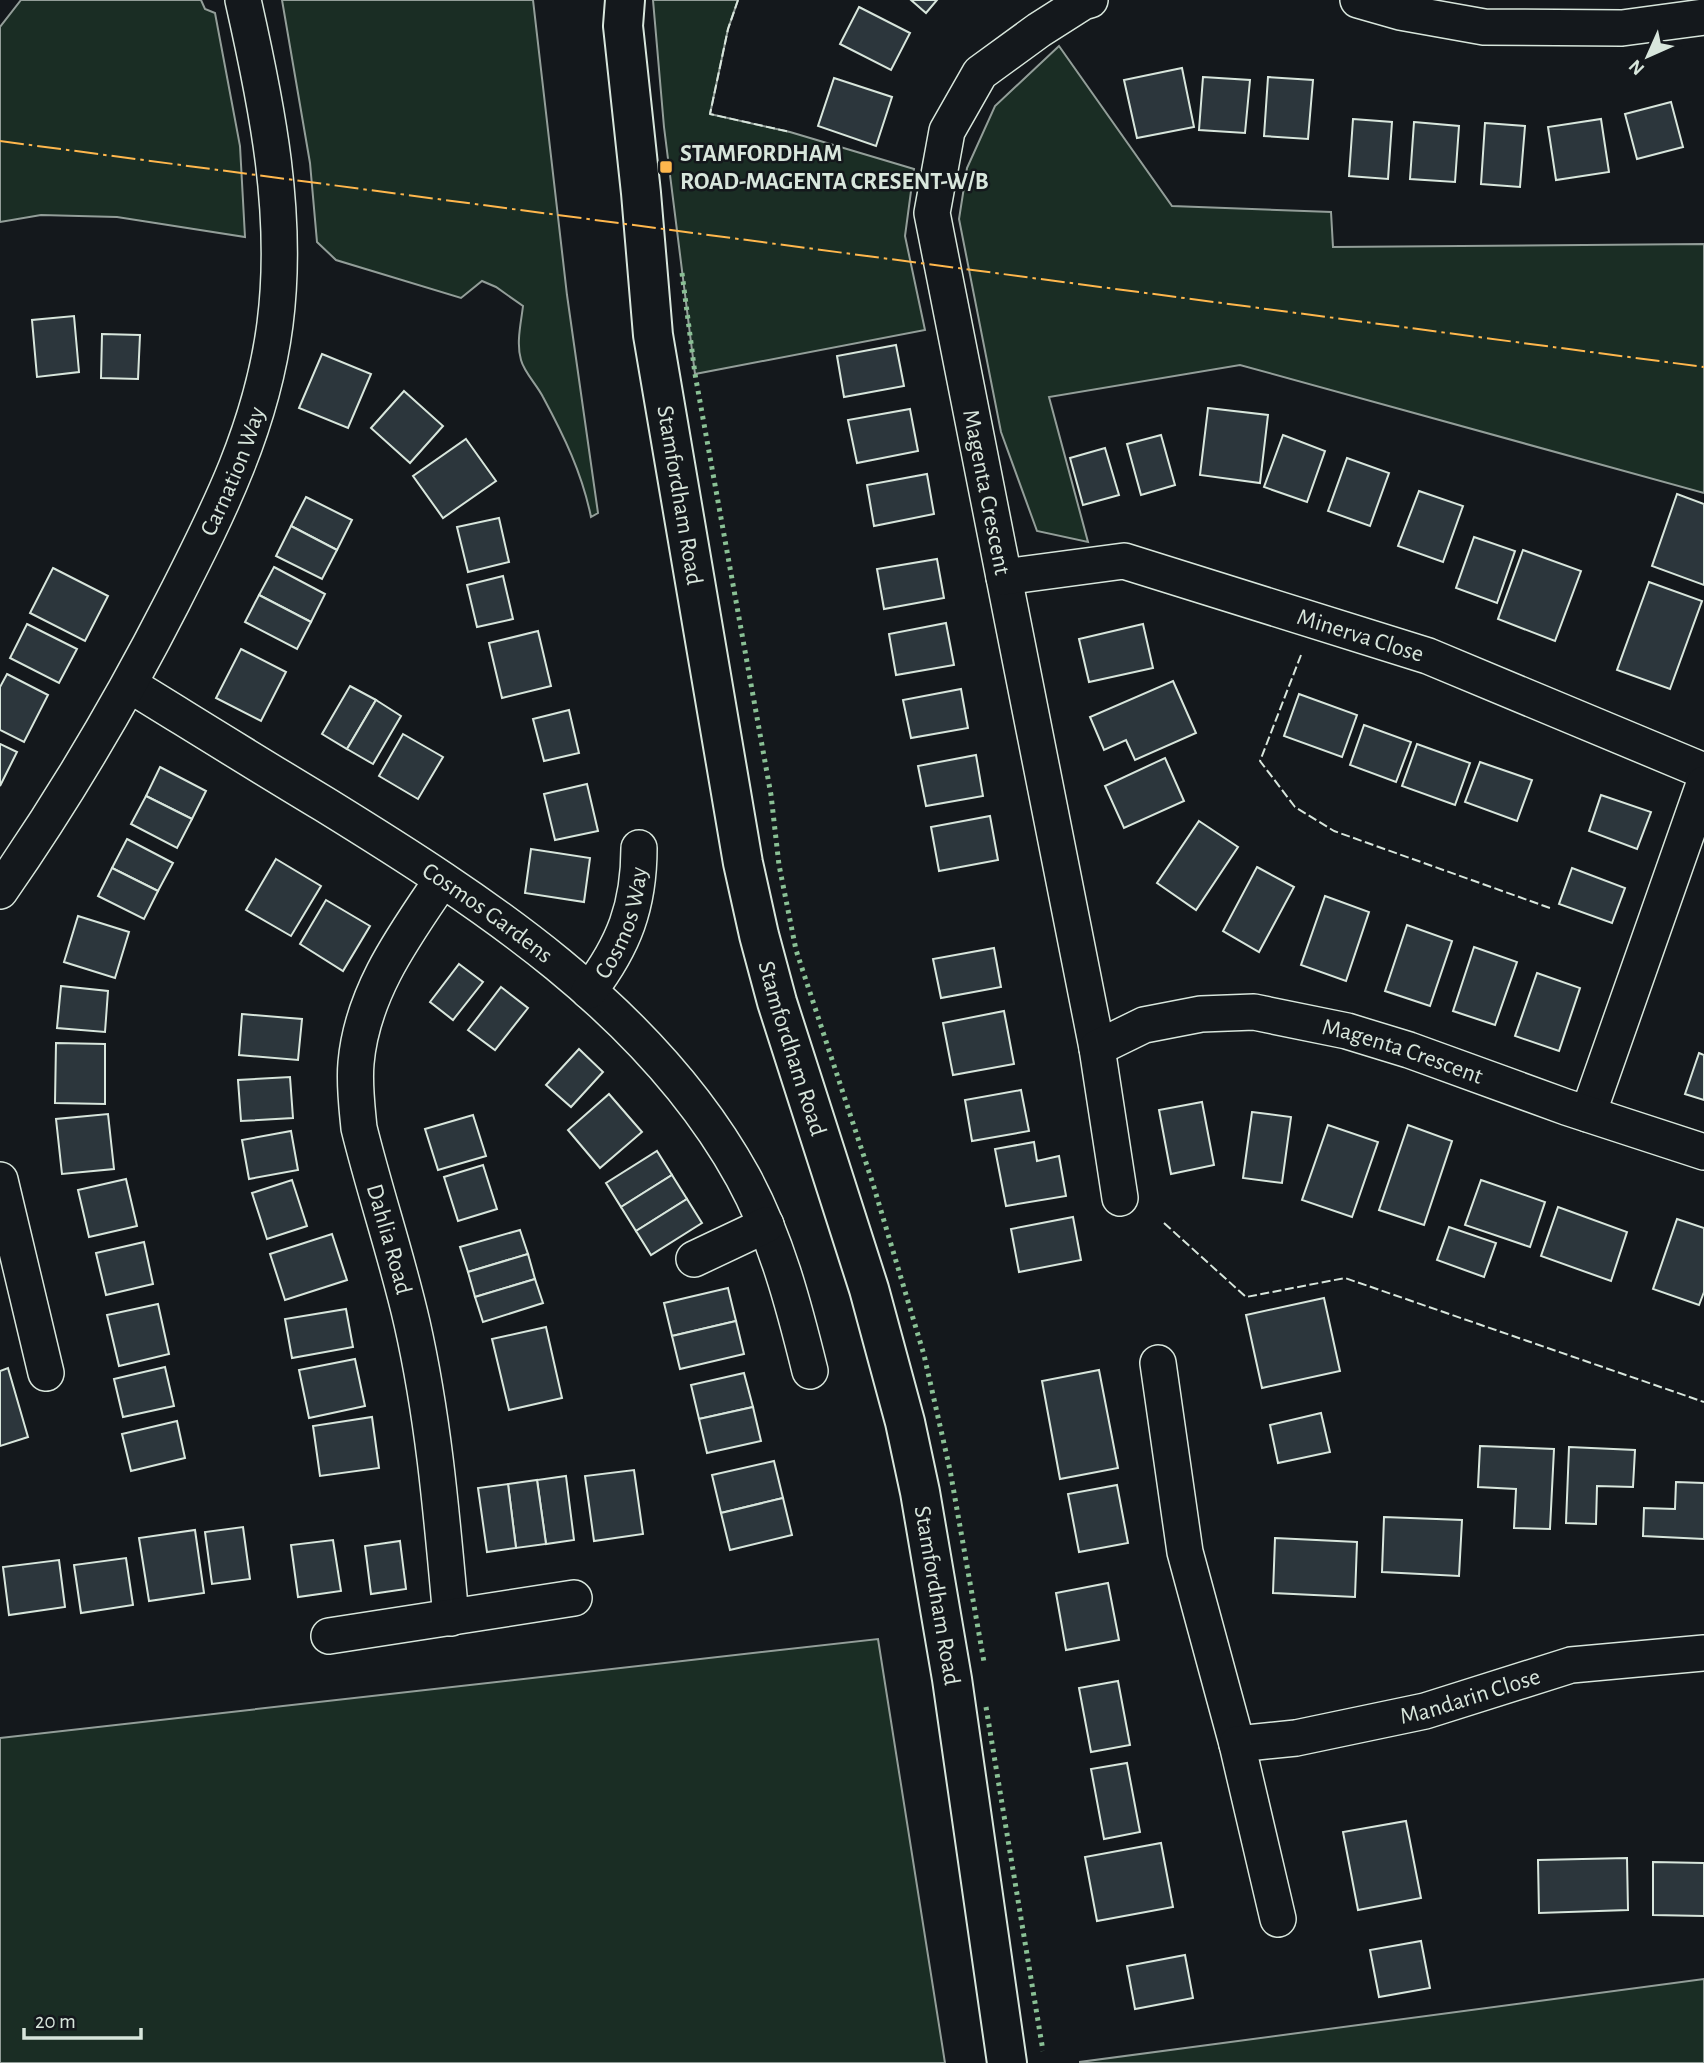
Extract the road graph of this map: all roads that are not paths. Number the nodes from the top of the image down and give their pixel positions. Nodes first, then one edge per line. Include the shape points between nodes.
1 (243, 0) edge
2 (1090, 0) edge
3 (1359, 0) edge
4 (620, 9) edge
5 (1704, 17) edge
6 (1004, 577) junction
7 (130, 685) junction
8 (1704, 771) edge
9 (1704, 784) edge
10 (639, 848) dead end
11 (4, 875) edge
12 (442, 880) junction
13 (589, 991) junction
14 (1097, 1048) junction
15 (1588, 1114) junction
16 (1704, 1152) edge
17 (0, 1180) edge
18 (1120, 1198) dead end
19 (766, 1225) junction
20 (694, 1259) dead end
21 (13, 1292) edge
22 (1158, 1363) dead end
23 (810, 1371) dead end
24 (46, 1373) dead end
25 (575, 1598) dead end
26 (451, 1618) junction
27 (329, 1636) dead end
28 (1704, 1653) edge
29 (1237, 1744) junction
30 (1278, 1919) dead end
31 (1007, 2063) edge

1 - 7 street, Carnation Way via 272,148 279,272 273,335 256,413 229,491
2 - 6 street, Magenta Crescent via 980,73 947,131 932,213
3 - 5 street via 1484,26 1622,28
4 - 31 main road, Stamfordham Road via 653,335 743,863 776,1002 869,1289 905,1422 951,1679
6 - 8 street, Minerva Close via 1124,561 1428,656
6 - 14 street, Magenta Crescent
7 - 11 street, Carnation Way
7 - 12 street, Cosmos Gardens
9 - 15 street
10 - 13 street, Cosmos Way via 630,920 621,944
12 - 13 street, Cosmos Gardens
12 - 26 street, Dahlia Road via 379,979 355,1064 359,1128 406,1298 426,1395
13 - 19 street, Cosmos Gardens via 678,1082 743,1177
14 - 15 street, Magenta Crescent via 1144,1025 1201,1014 1254,1012 1397,1046
14 - 18 street, Magenta Crescent
15 - 16 street, Magenta Crescent
17 - 21 street
19 - 20 street
19 - 23 street, Cosmos Gardens
21 - 24 street
22 - 29 street via 1185,1552
25 - 26 street
26 - 27 street
28 - 29 street, Mandarin Close via 1571,1665 1426,1711 1296,1738
29 - 30 street

